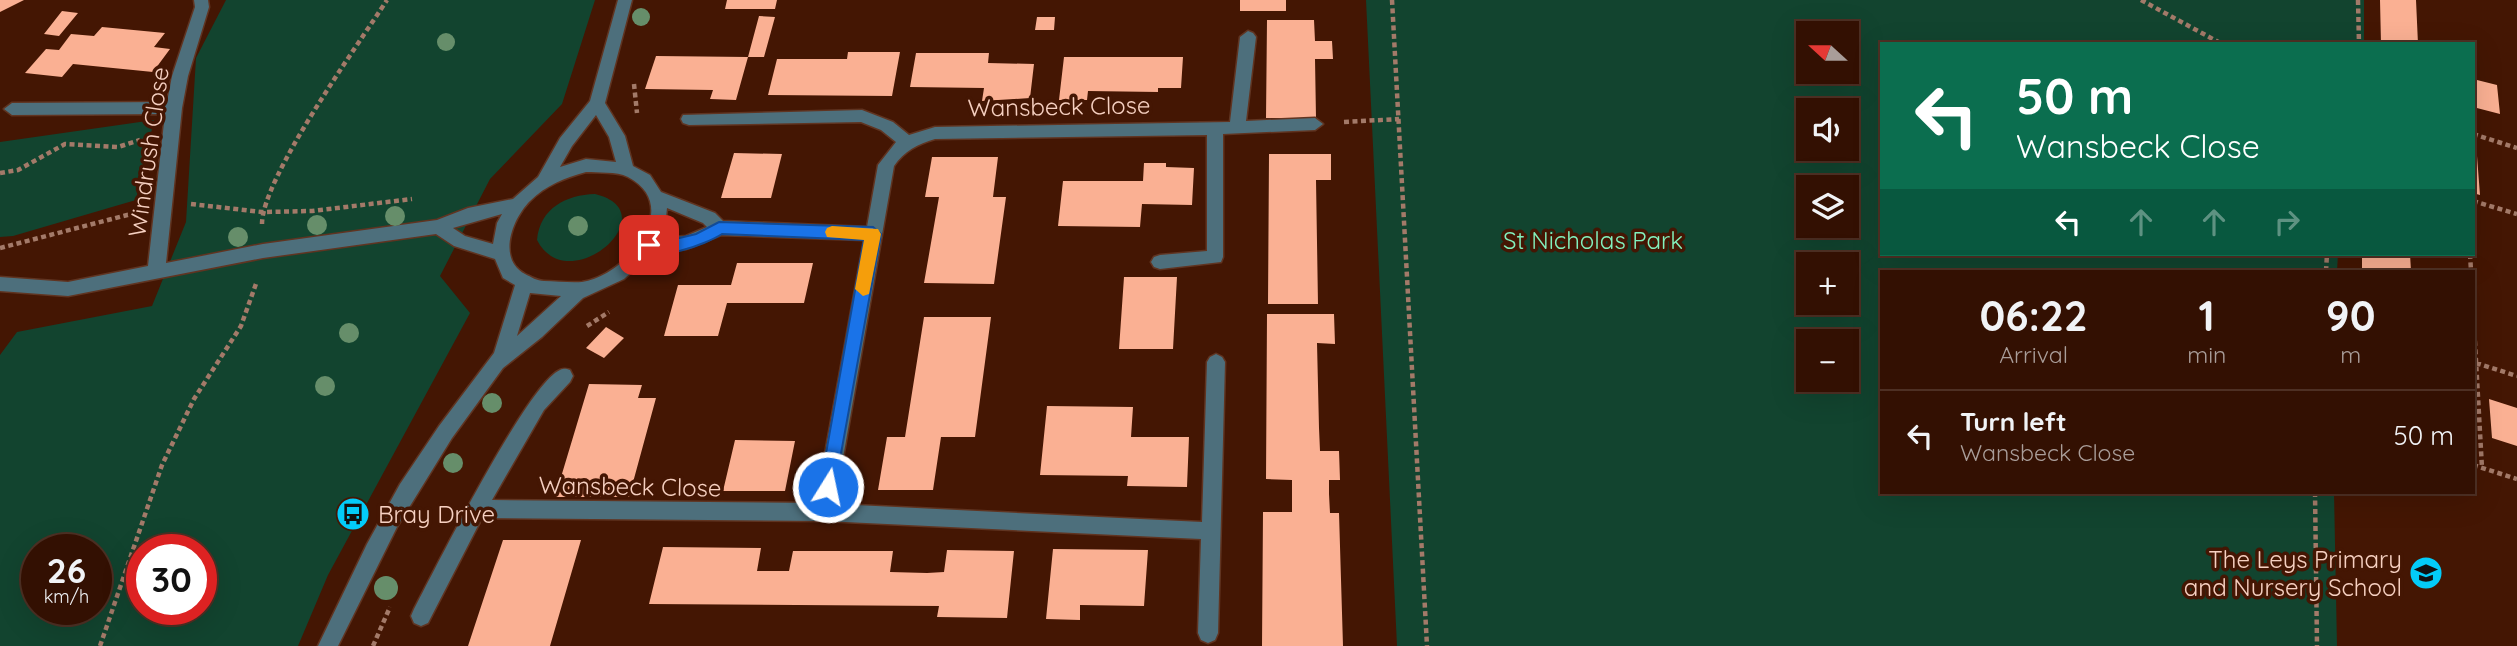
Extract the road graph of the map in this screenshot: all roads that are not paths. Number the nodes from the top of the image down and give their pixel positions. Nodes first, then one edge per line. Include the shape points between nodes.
1 (201, 0) edge
2 (625, 0) edge
3 (1248, 37) dead end
4 (597, 103) junction
5 (174, 108) junction
6 (12, 109) dead end
7 (689, 119) dead end
8 (1315, 124) road end
9 (1215, 127) junction
10 (1237, 128) junction
11 (907, 142) junction
12 (626, 169) junction
13 (544, 181) junction
14 (656, 197) junction
15 (515, 205) junction
16 (438, 227) junction
17 (719, 228) junction
18 (873, 234) junction
19 (649, 245) junction
20 (499, 253) junction
21 (1160, 262) dead end
22 (156, 272) junction
23 (524, 284) junction
24 (0, 285) edge
25 (583, 289) junction
26 (501, 359) junction
27 (1216, 362) dead end
28 (564, 376) dead end
29 (477, 509) junction
30 (824, 512) junction
31 (1211, 531) junction
32 (421, 616) dead end
33 (1209, 633) dead end
34 (328, 646) edge

1 - 5 street, Windrush Close
2 - 4 street
3 - 10 street
4 - 12 street via 618,136
4 - 13 street via 566,142
5 - 6 street
5 - 22 street, Windrush Close
7 - 11 street via 862,116 887,126
8 - 10 street, Wansbeck Close
9 - 10 street, Wansbeck Close
9 - 11 street, Wansbeck Close via 935,133
9 - 21 street via 1215,257
11 - 18 street via 886,165
12 - 13 street via 586,166
12 - 14 street via 650,185
13 - 15 street
14 - 17 street via 709,218
14 - 19 street via 659,220
15 - 16 street
15 - 20 street via 502,229
16 - 20 street via 460,241
16 - 22 street via 263,251
17 - 18 street
17 - 19 street via 700,240 671,247
18 - 30 street
19 - 25 street via 621,272
20 - 23 street via 512,276
22 - 24 street via 68,289
23 - 25 street via 541,290
23 - 26 street
25 - 26 street
26 - 34 street via 434,446 367,559
27 - 31 street
28 - 29 street via 538,404
29 - 30 street, Wansbeck Close
29 - 32 street
30 - 31 street, Wansbeck Close
31 - 33 street

